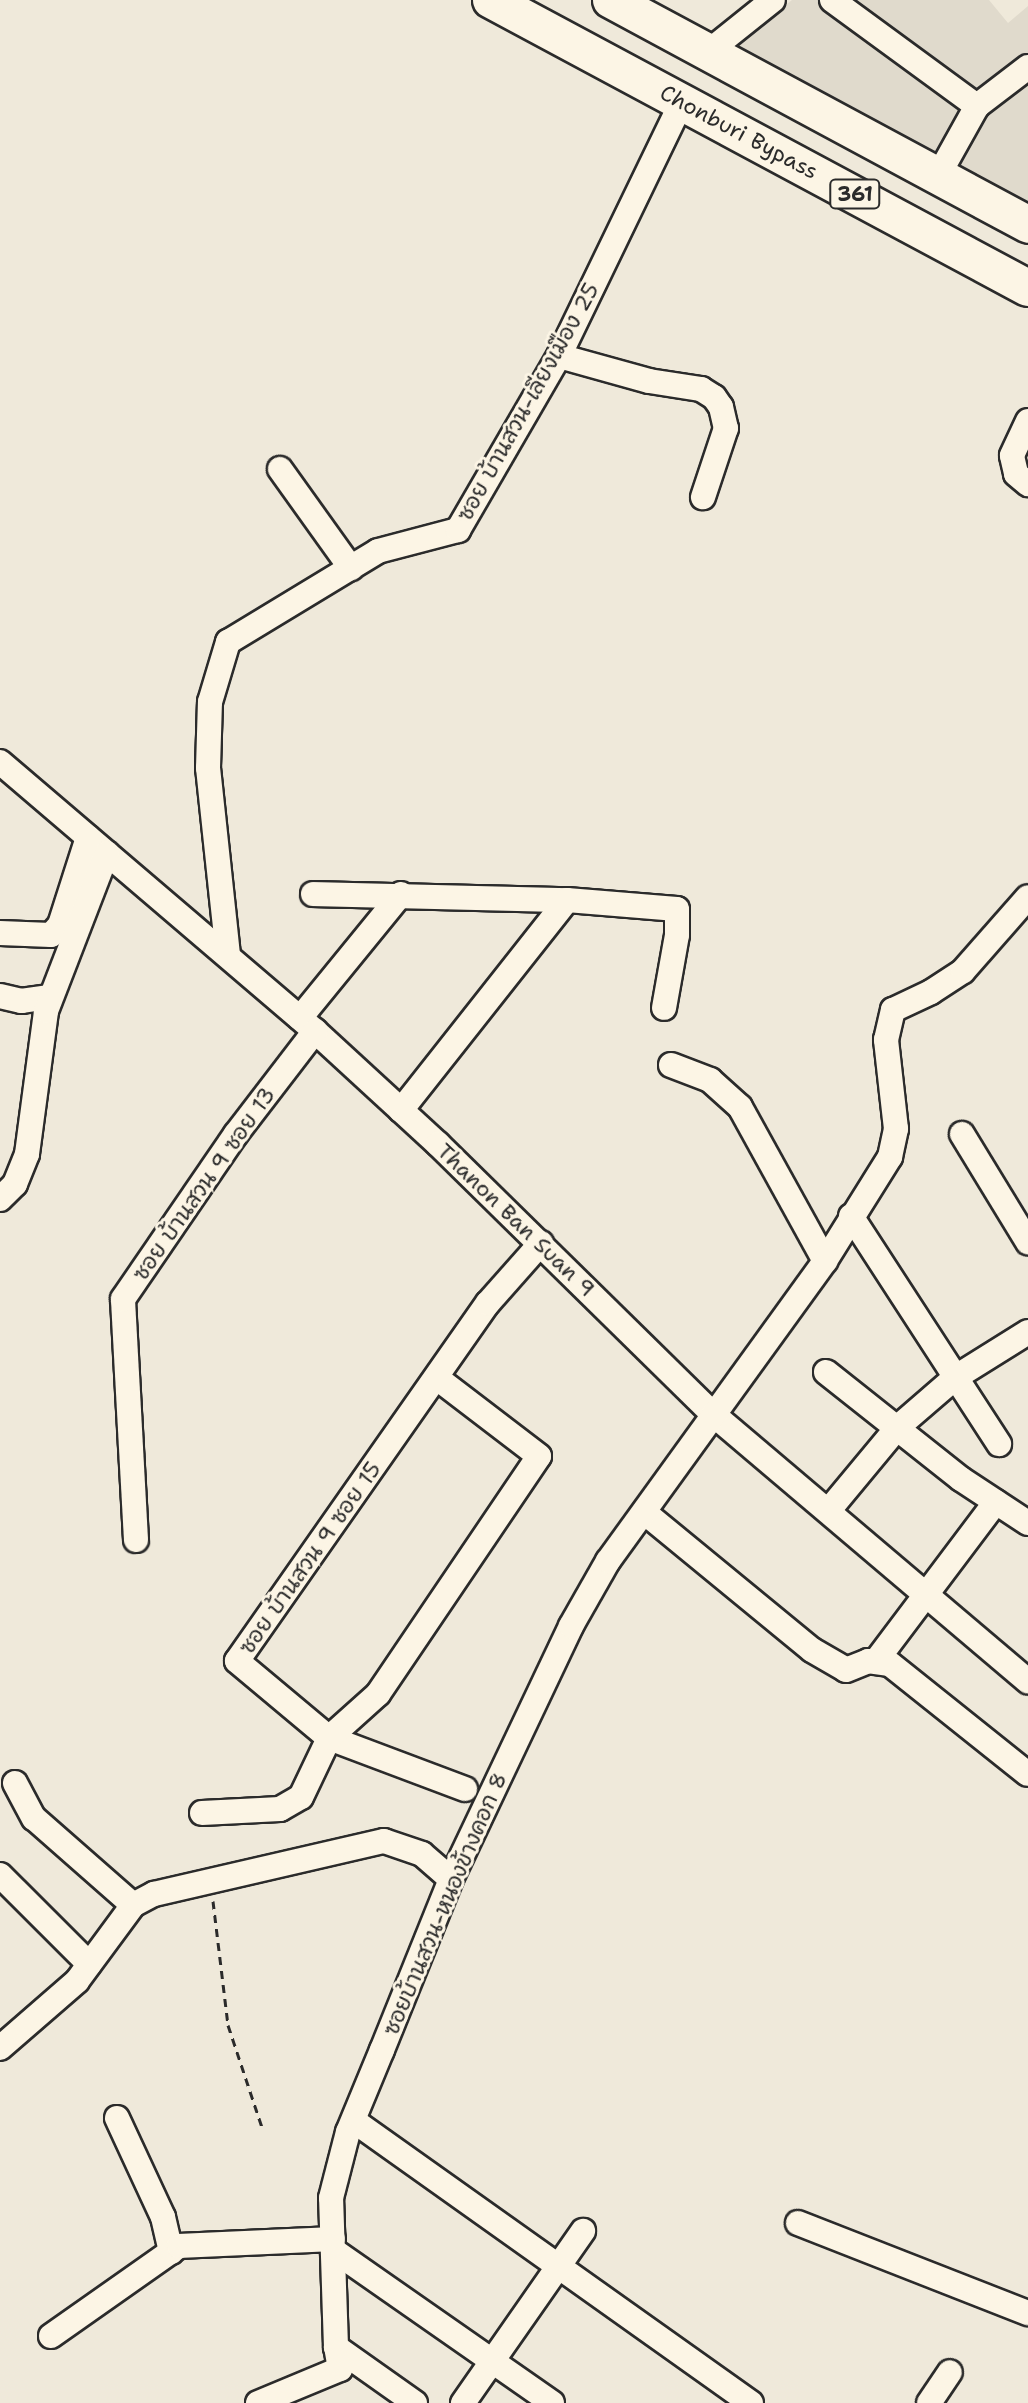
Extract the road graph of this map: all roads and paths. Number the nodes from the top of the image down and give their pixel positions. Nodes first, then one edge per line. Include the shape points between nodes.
1 (491, 0) edge
2 (611, 0) edge
3 (773, 0) edge
4 (832, 0) edge
5 (708, 52) junction
6 (1028, 67) edge
7 (682, 102) junction
8 (977, 106) junction
9 (938, 176) junction
10 (1024, 217) edge
11 (1028, 288) edge
12 (559, 356) junction
13 (1028, 421) edge
14 (280, 469) dead end
15 (1028, 484) edge
16 (703, 497) dead end
17 (351, 568) junction
18 (0, 762) edge
19 (88, 837) junction
20 (107, 853) junction
21 (313, 894) dead end
22 (401, 894) junction
23 (1028, 897) edge
24 (567, 900) junction
25 (0, 933) edge
26 (228, 955) junction
27 (0, 996) edge
28 (50, 997) junction
29 (664, 1008) dead end
30 (308, 1024) junction
31 (671, 1065) dead end
32 (401, 1110) junction
33 (962, 1134) dead end
34 (0, 1199) edge
35 (851, 1216) junction
36 (1028, 1242) edge
37 (541, 1243) junction
38 (825, 1261) junction
39 (1028, 1332) edge
40 (826, 1372) dead end
41 (956, 1377) junction
42 (437, 1378) junction
43 (714, 1415) junction
44 (898, 1427) junction
45 (999, 1444) dead end
46 (996, 1502) junction
47 (829, 1510) junction
48 (644, 1512) junction
49 (1028, 1523) edge
50 (136, 1540) dead end
51 (929, 1595) junction
52 (876, 1661) junction
53 (1028, 1681) edge
54 (329, 1738) junction
55 (1028, 1774) edge
56 (15, 1783) dead end
57 (465, 1789) dead end
58 (202, 1813) dead end
59 (0, 1875) edge
60 (451, 1879) junction
61 (210, 1881) junction
62 (133, 1905) junction
63 (89, 1964) junction
64 (0, 2048) edge
65 (117, 2118) dead end
66 (354, 2121) junction
67 (263, 2130) dead end
68 (798, 2223) dead end
69 (583, 2231) dead end
70 (333, 2244) junction
71 (171, 2252) junction
72 (559, 2265) junction
73 (1028, 2313) edge
74 (51, 2336) dead end
75 (336, 2347) junction
76 (493, 2360) junction
77 (950, 2372) dead end
78 (258, 2403) edge
79 (415, 2403) edge
80 (463, 2403) edge
81 (552, 2403) edge
82 (751, 2403) edge
83 (929, 2403) edge

1 - 7 highway, Chonburi Bypass / 361
2 - 5 highway, 361
3 - 5 street
4 - 8 street
5 - 9 highway, 361
6 - 8 street
7 - 11 highway, Chonburi Bypass / 361
7 - 12 street, ซอย บ้านสวน-เลียงเมือง 25
8 - 9 street
9 - 10 highway, 361
12 - 16 street via 701,389 714,397 726,428
12 - 17 street, ซอย บ้านสวน-เลียงเมือง 25 via 458,530 378,551
13 - 15 street via 1012,456 1016,474
14 - 17 street
17 - 26 street, ซอย บ้านสวน-เลียงเมือง 25 via 228,642 210,702 208,768
18 - 19 street, Thanon Ban Suan 9
19 - 20 street, Thanon Ban Suan 9
19 - 25 street via 60,925 51,935
20 - 26 street, Thanon Ban Suan 9
20 - 28 street
21 - 22 street
22 - 24 street
22 - 30 street, ซอย บ้านสวน 9 ซอย 13
23 - 35 street, ซอยบ้านสวน-หนองข้างคอก 8 via 963,971 893,1010 886,1040 896,1129 890,1157
24 - 29 street via 677,909
24 - 32 street
26 - 30 street, Thanon Ban Suan 9
27 - 28 street via 21,1001
28 - 34 street via 27,1154 15,1184
30 - 32 street, Thanon Ban Suan 9
30 - 50 street, ซอย บ้านสวน 9 ซอย 13 via 123,1299
31 - 38 street via 710,1080 740,1107
32 - 37 street, Thanon Ban Suan 9
33 - 36 street
35 - 38 street, ซอยบ้านสวน-หนองข้างคอก 8
35 - 41 street
37 - 42 street, ซอย บ้านสวน 9 ซอย 15 via 488,1303
37 - 43 street, Thanon Ban Suan 9
38 - 43 street, ซอยบ้านสวน-หนองข้างคอก 8
39 - 41 street
40 - 44 street
41 - 44 street
41 - 45 street
42 - 54 street, ซอย บ้านสวน 9 ซอย 15 via 237,1661
42 - 54 street via 539,1456 378,1694
43 - 47 street, Thanon Ban Suan 9
43 - 48 street, ซอยบ้านสวน-หนองข้างคอก 8
44 - 46 street
44 - 47 street
46 - 49 street
46 - 51 street
47 - 51 street, Thanon Ban Suan 9
48 - 52 street via 827,1660 846,1670
48 - 60 street, ซอยบ้านสวน-หนองข้างคอก 8 via 571,1626
51 - 52 street
51 - 53 street, Thanon Ban Suan 9
52 - 55 street via 890,1664
54 - 57 street, ซอย บ้านสวน 9 ซอย 15
54 - 58 street via 301,1797 280,1809
56 - 62 street via 34,1818
59 - 63 street
60 - 61 street via 422,1854 384,1841
60 - 66 street, ซอยบ้านสวน-หนองข้างคอก 8
61 - 62 street via 154,1894
61 - 67 path via 228,2025
62 - 63 street
63 - 64 street via 77,1981
65 - 71 street via 163,2217
66 - 70 street, ซอยบ้านสวน-หนองข้างคอก 8 via 331,2198
66 - 72 street
68 - 73 street
69 - 72 street
70 - 71 street via 179,2246
70 - 75 street, ซอยบ้านสวน-หนองข้างคอก 8
70 - 76 street via 424,2317
71 - 74 street
72 - 76 street
72 - 82 street
75 - 78 street via 340,2369
75 - 79 street
76 - 80 street
76 - 81 street
77 - 83 street

